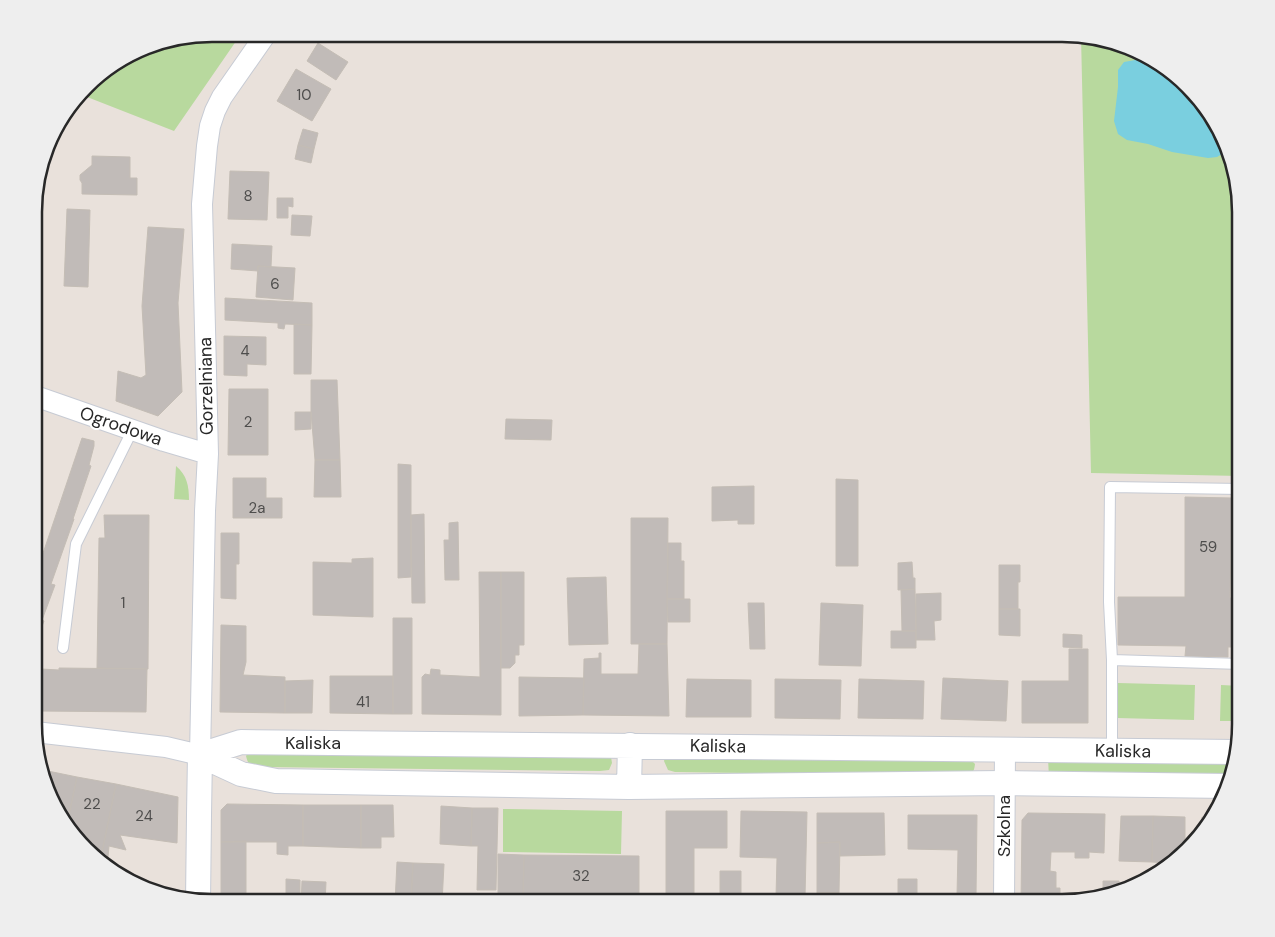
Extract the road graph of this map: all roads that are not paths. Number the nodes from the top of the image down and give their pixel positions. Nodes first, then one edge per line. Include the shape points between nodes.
1 (260, 42) edge
2 (42, 399) edge
3 (132, 431) junction
4 (208, 454) junction
5 (1232, 489) edge
6 (63, 648) dead end
7 (1112, 660) junction
8 (1232, 664) edge
9 (43, 733) edge
10 (630, 745) junction
11 (1005, 749) junction
12 (1112, 751) junction
13 (1230, 752) edge
14 (200, 755) junction
15 (1004, 783) junction
16 (1221, 786) edge
17 (629, 787) junction
18 (198, 893) edge
19 (1004, 894) edge

1 - 4 street, Gorzelniana via 222,97 210,126 207,146 202,204
2 - 3 street, Ogrodowa
3 - 4 street, Ogrodowa
3 - 6 lane via 76,544
4 - 14 street, Gorzelniana
5 - 7 lane via 1110,487
7 - 8 lane
7 - 12 lane
9 - 14 street, Kaliska via 166,747
10 - 11 street, Kaliska
10 - 14 street, Kaliska via 242,742
10 - 17 street
11 - 12 street, Kaliska
11 - 15 street, Szkolna
12 - 13 street, Kaliska
14 - 17 street, Kaliska via 241,774 276,781
14 - 18 street
15 - 16 street, Kaliska
15 - 17 street, Kaliska
15 - 19 street, Szkolna

